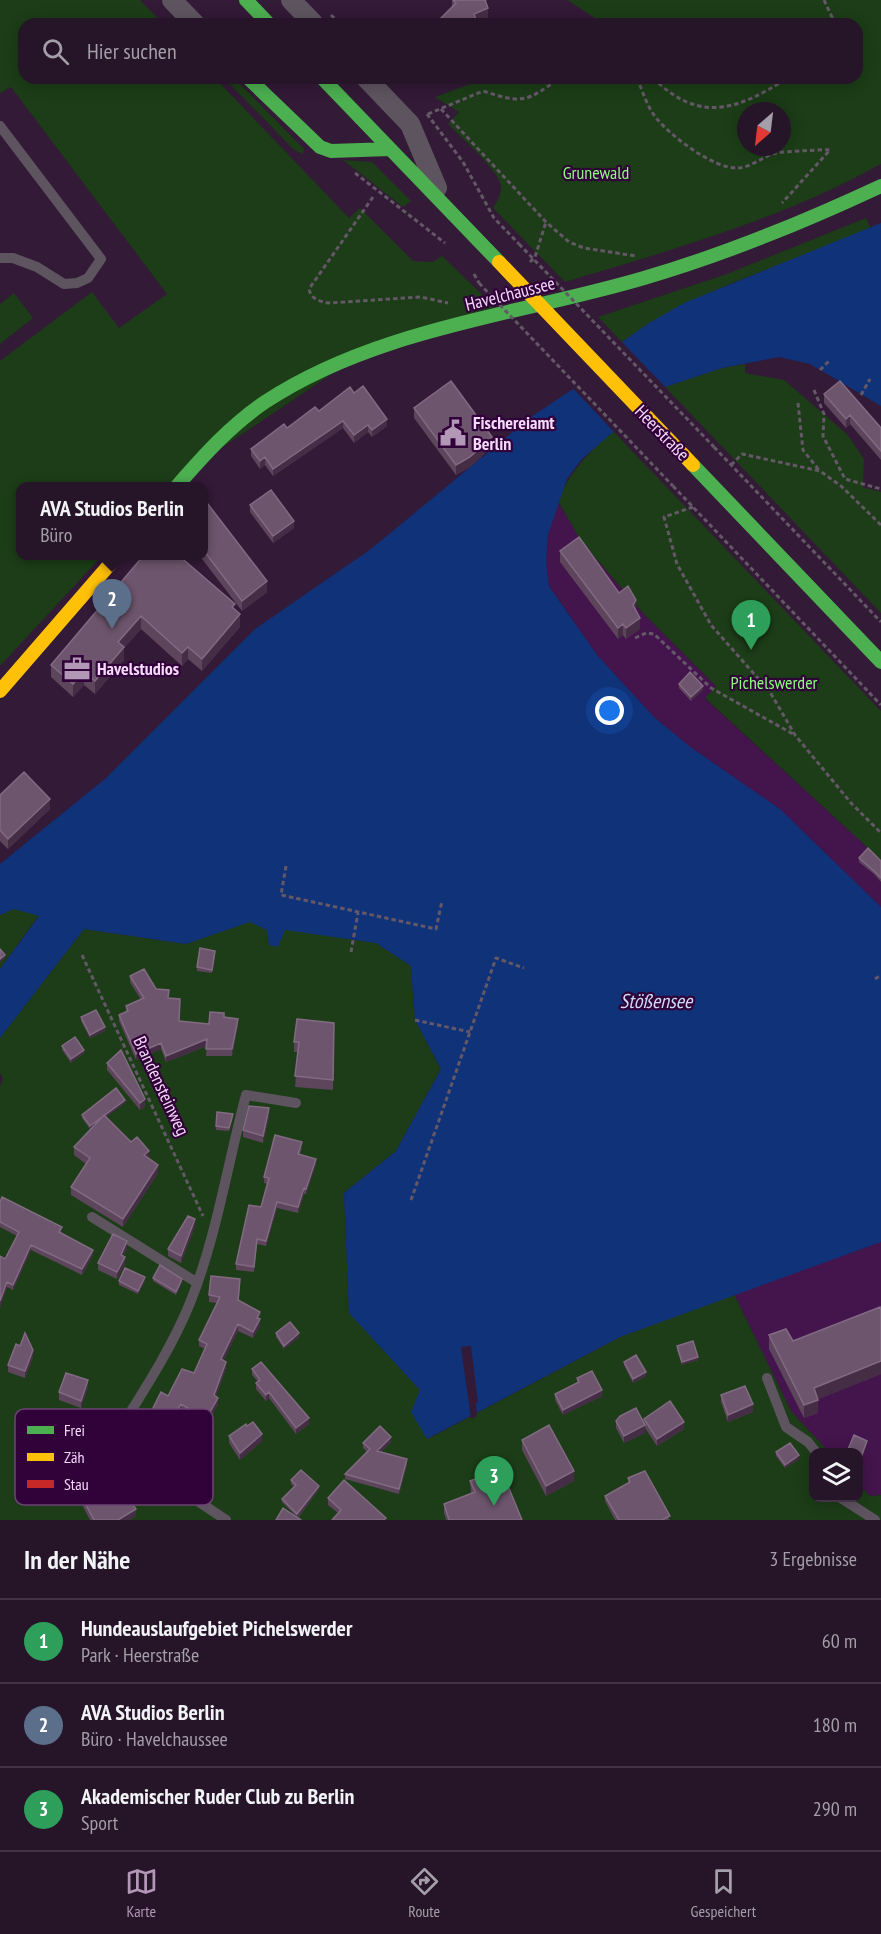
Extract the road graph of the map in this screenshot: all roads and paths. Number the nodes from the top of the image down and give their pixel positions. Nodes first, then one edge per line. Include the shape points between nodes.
1 (172, 0) edge
2 (246, 0) edge
3 (291, 0) edge
4 (824, 0) edge
5 (189, 18) edge
6 (263, 18) edge
7 (308, 18) edge
8 (832, 18) edge
9 (254, 84) edge
10 (328, 84) edge
11 (372, 84) edge
12 (552, 84) edge
13 (639, 84) edge
14 (661, 84) edge
15 (777, 84) edge
16 (441, 109) junction
17 (0, 126) edge
18 (390, 149) junction
19 (347, 167) dead end
20 (881, 186) edge
21 (373, 196) dead end
22 (443, 204) junction
23 (779, 206) dead end
24 (546, 222) junction
25 (450, 248) dead end
26 (535, 257) dead end
27 (643, 257) dead end
28 (0, 258) edge
29 (473, 272) dead end
30 (470, 321) junction
31 (830, 360) dead end
32 (820, 370) dead end
33 (870, 379) dead end
34 (814, 390) dead end
35 (861, 395) dead end
36 (798, 403) dead end
37 (730, 465) junction
38 (820, 471) junction
39 (845, 479) junction
40 (181, 482) edge
41 (842, 486) junction
42 (881, 489) edge
43 (693, 507) junction
44 (881, 525) edge
45 (113, 560) edge
46 (881, 622) edge
47 (635, 638) edge
48 (881, 662) edge
49 (0, 691) edge
50 (881, 705) edge
51 (795, 735) junction
52 (881, 833) edge
53 (286, 866) dead end
54 (442, 902) dead end
55 (358, 912) junction
56 (351, 952) dead end
57 (82, 955) dead end
58 (524, 968) dead end
59 (881, 975) edge
60 (875, 980) dead end
61 (415, 1020) dead end
62 (470, 1032) junction
63 (296, 1103) dead end
64 (411, 1200) dead end
65 (92, 1217) dead end
66 (212, 1230) junction
67 (196, 1282) junction
68 (767, 1378) dead end
69 (132, 1409) edge
70 (813, 1448) edge
71 (848, 1502) edge
72 (204, 1505) edge
73 (226, 1520) edge
74 (875, 1520) edge

1 - 5 street
2 - 6 street
3 - 7 street
4 - 8 path
9 - 18 street via 320,147 331,151
10 - 18 street, Heerstraße
11 - 22 street, Heerstraße via 410,124
12 - 16 path via 522,100 483,91
13 - 23 path via 657,119 683,144 726,167 755,164 776,152 830,150
14 - 15 path via 681,100 705,107 735,107
16 - 24 path
16 - 37 path, bridge via 428,114 463,162 494,218
17 - 28 lane via 101,259 88,278 64,284 37,267 13,258
18 - 22 street, Heerstraße
19 - 25 path
20 - 30 street, Havelchaussee via 760,240 690,263 609,288
21 - 30 path via 309,289 310,294 328,303 421,297 449,303
22 - 48 street, Heerstraße, bridge
24 - 26 path
24 - 27 path via 569,242 584,248
29 - 43 path, bridge via 479,283
30 - 40 street, Havelchaussee via 388,346 301,383 226,432
31 - 32 path
33 - 35 path
34 - 39 path via 824,414 823,436
36 - 38 path via 803,450
37 - 38 path via 742,454
37 - 46 path
38 - 41 path
39 - 41 path
39 - 42 path
41 - 44 path
43 - 50 path
43 - 51 path via 664,516 677,564 711,625 770,692
45 - 49 street
47 - 51 path via 654,633 711,688
51 - 52 path
53 - 55 path via 281,895
54 - 55 path via 436,929
55 - 56 path
57 - 66 path, Brandensteinweg
58 - 62 path via 496,958
59 - 60 path
61 - 62 path
62 - 64 path
63 - 66 lane via 246,1095
65 - 67 lane
66 - 67 lane
67 - 69 lane via 190,1303
68 - 70 lane via 786,1427
71 - 74 lane
72 - 73 lane

